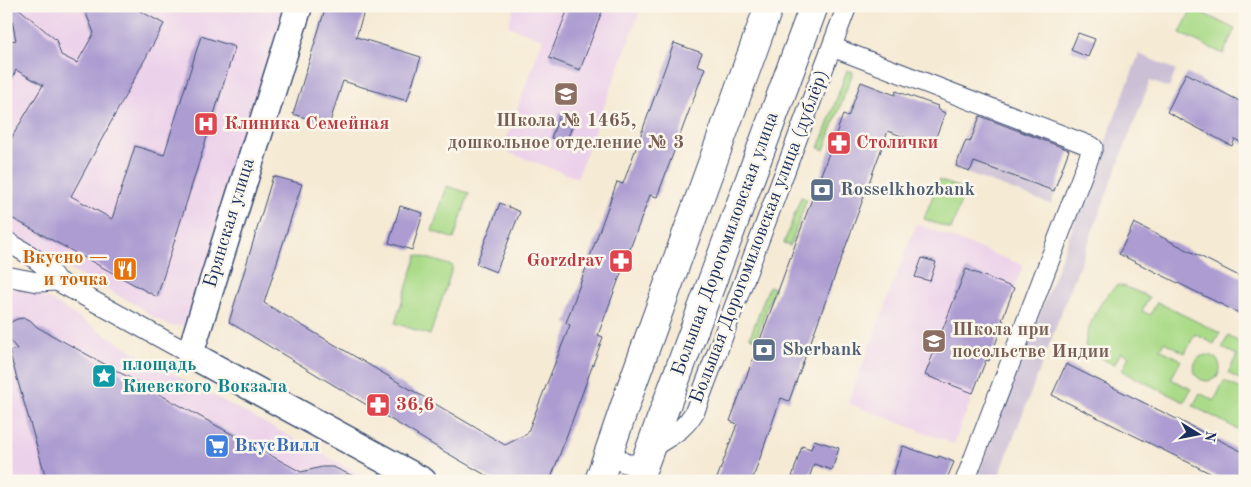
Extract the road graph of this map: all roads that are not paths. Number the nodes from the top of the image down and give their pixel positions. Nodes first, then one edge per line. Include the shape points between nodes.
1 (299, 6) edge
2 (769, 6) edge
3 (814, 6) edge
4 (847, 6) edge
5 (832, 47) junction
6 (6, 241) edge
7 (6, 276) edge
8 (57, 281) junction
9 (190, 354) junction
10 (614, 438) junction
11 (645, 462) edge
12 (424, 481) edge
13 (599, 481) edge
14 (965, 481) edge

1 - 9 street, Брянская улица
2 - 10 main road
3 - 11 main road, Большая Дорогомиловская улица
4 - 5 street, Большая Дорогомиловская улица (дублёр)
5 - 11 street, Большая Дорогомиловская улица (дублёр) via 695,411 687,424
5 - 14 street via 1093,147
6 - 8 street via 41,262
7 - 8 street via 37,282
8 - 9 street
9 - 12 street
10 - 11 street, Большая Дорогомиловская улица (дублёр) via 613,447 619,460 632,465
10 - 13 main road

